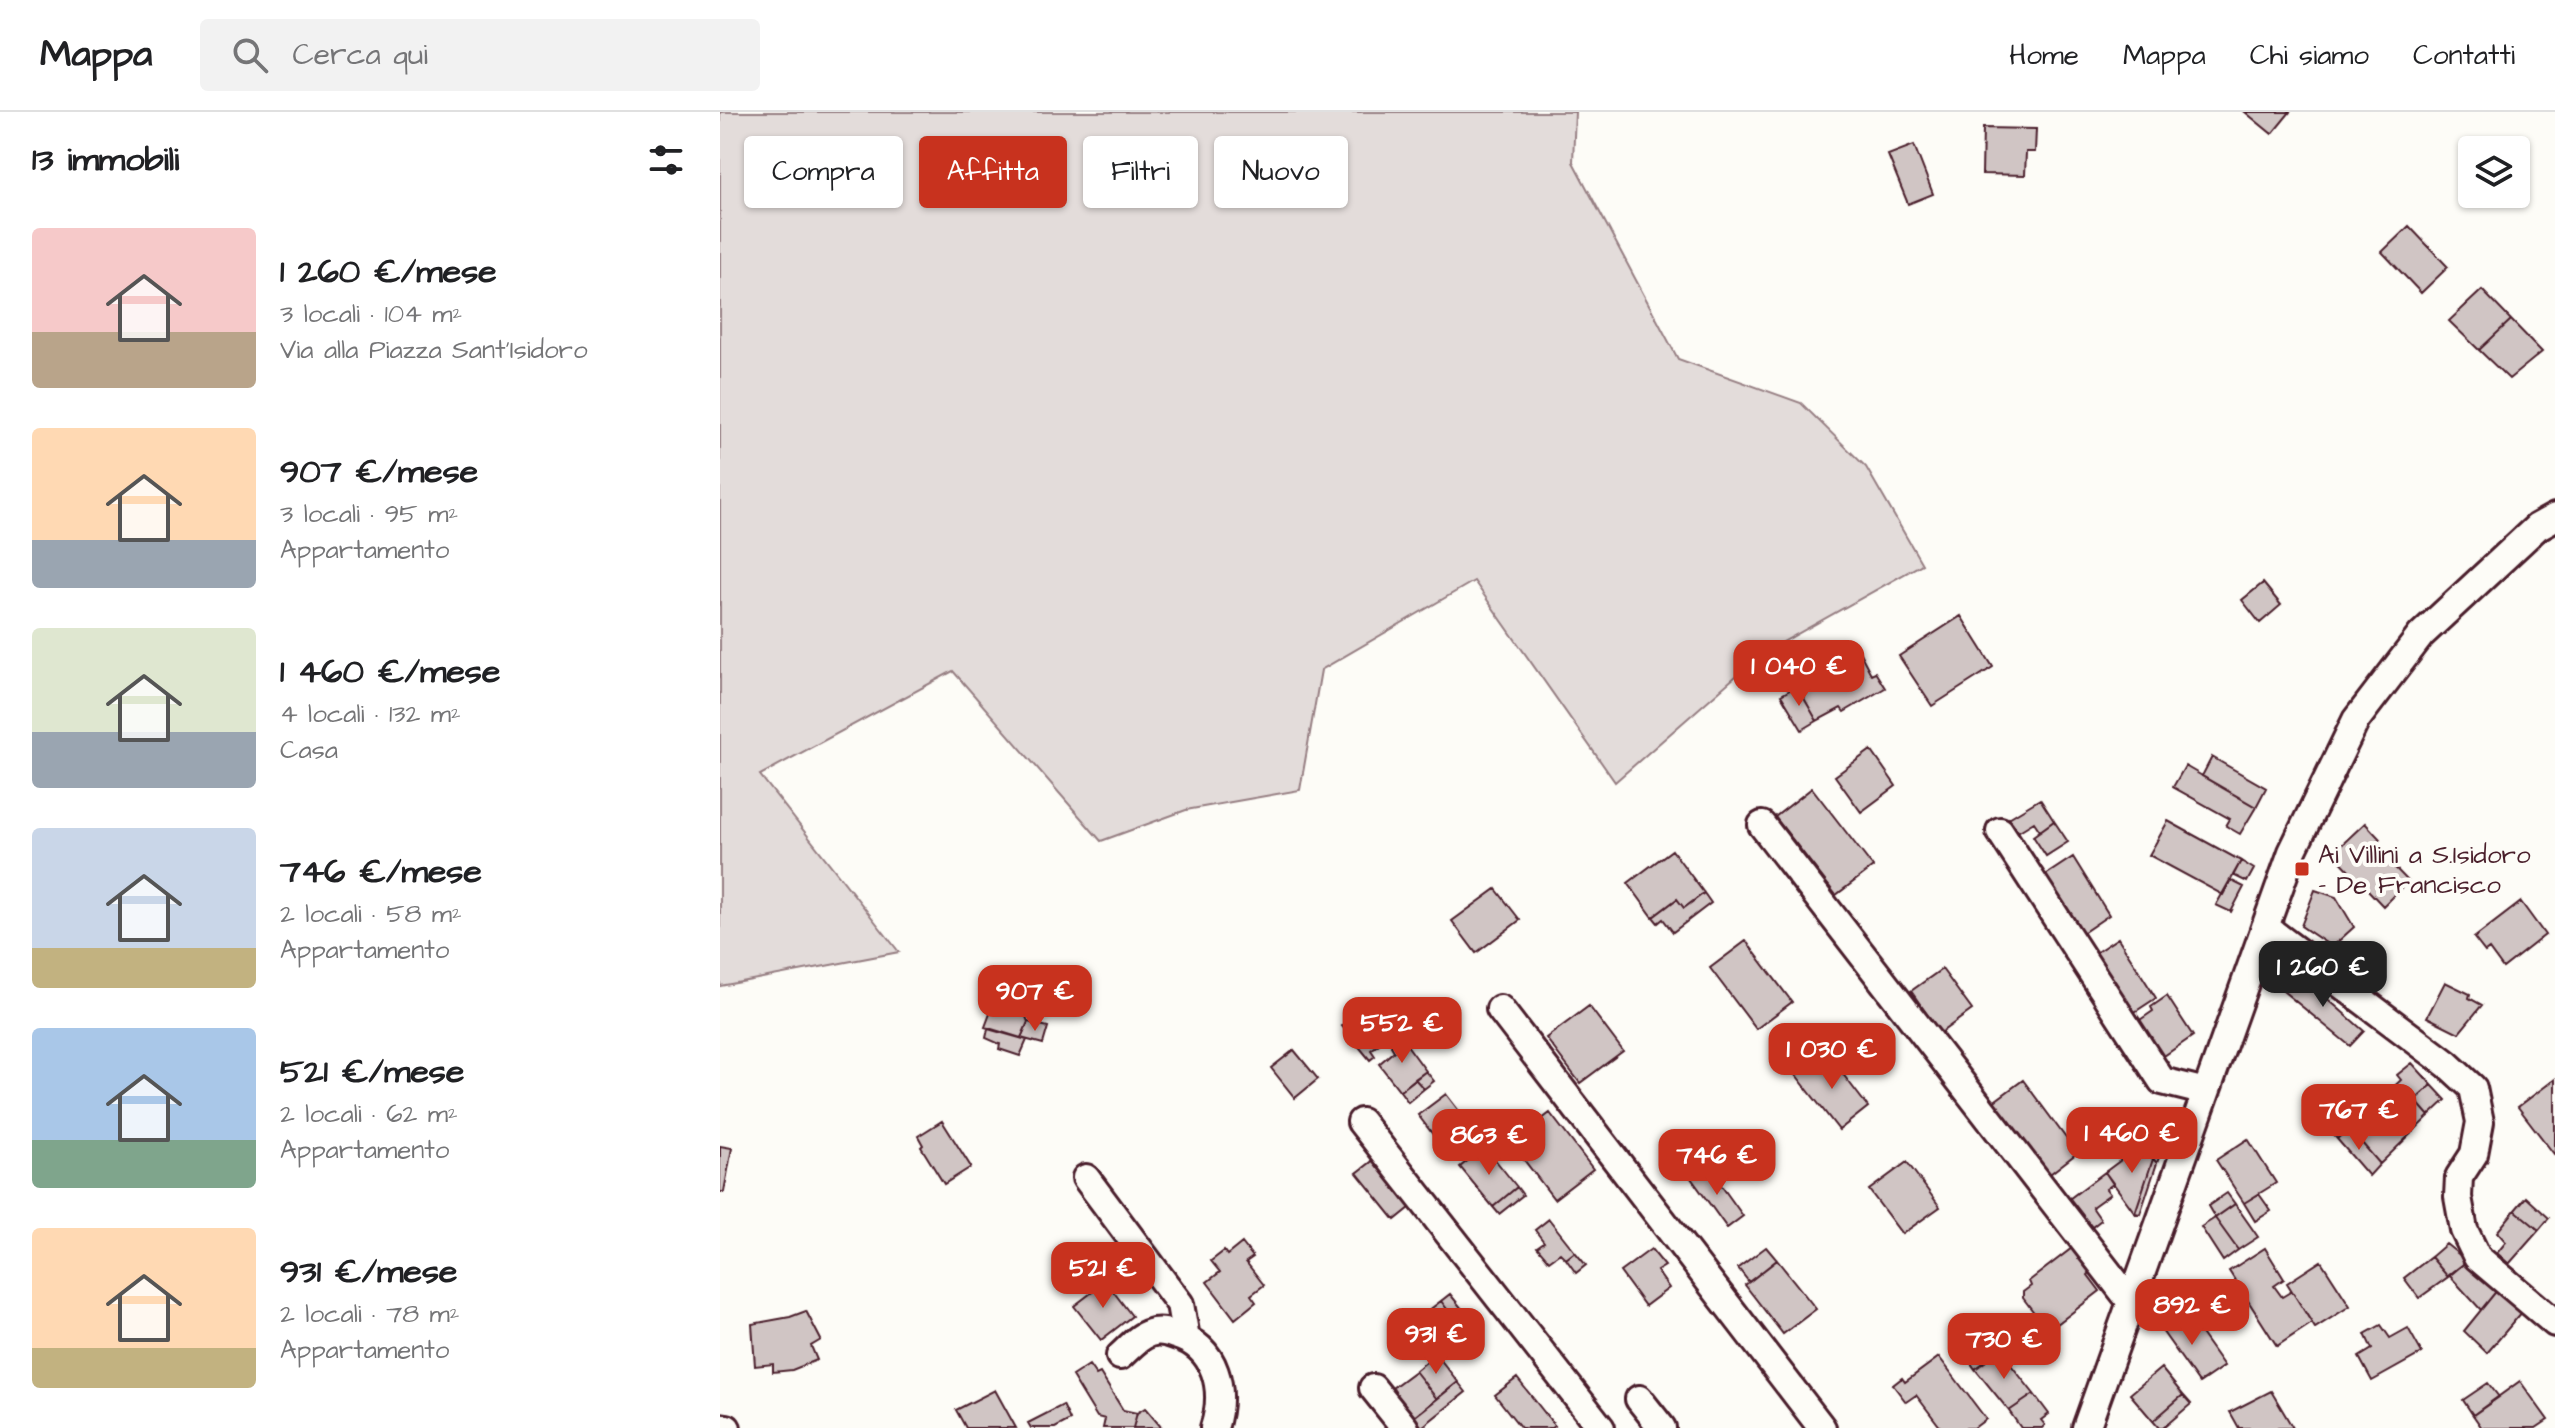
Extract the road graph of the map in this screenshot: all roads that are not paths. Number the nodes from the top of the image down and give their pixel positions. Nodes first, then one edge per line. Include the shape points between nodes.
1 (2555, 517) edge
2 (1762, 825) dead end
3 (2000, 831) dead end
4 (2265, 927) junction
5 (1500, 1009) dead end
6 (2206, 1092) junction
7 (1361, 1122) dead end
8 (1086, 1178) dead end
9 (2131, 1302) junction
10 (2555, 1323) edge
11 (1186, 1338) junction
12 (1120, 1356) dead end
13 (1373, 1388) dead end
14 (1639, 1399) dead end
15 (720, 1427) edge
16 (727, 1428) edge
17 (1214, 1428) edge
18 (1405, 1428) edge
19 (1601, 1428) edge
20 (1662, 1428) edge
21 (1822, 1428) edge
22 (2086, 1428) edge

1 - 4 street via 2537,527 2421,635 2356,720 2292,852
2 - 9 street
3 - 6 street via 2162,1081
4 - 6 street
4 - 10 street via 2473,1088 2480,1122 2474,1154 2459,1177 2464,1230 2477,1257
5 - 21 street
6 - 9 street
7 - 19 street
8 - 11 street via 1180,1304
9 - 22 street
11 - 12 street via 1148,1333
11 - 17 street via 1213,1363 1218,1379
13 - 18 street
14 - 20 street
15 - 16 street

